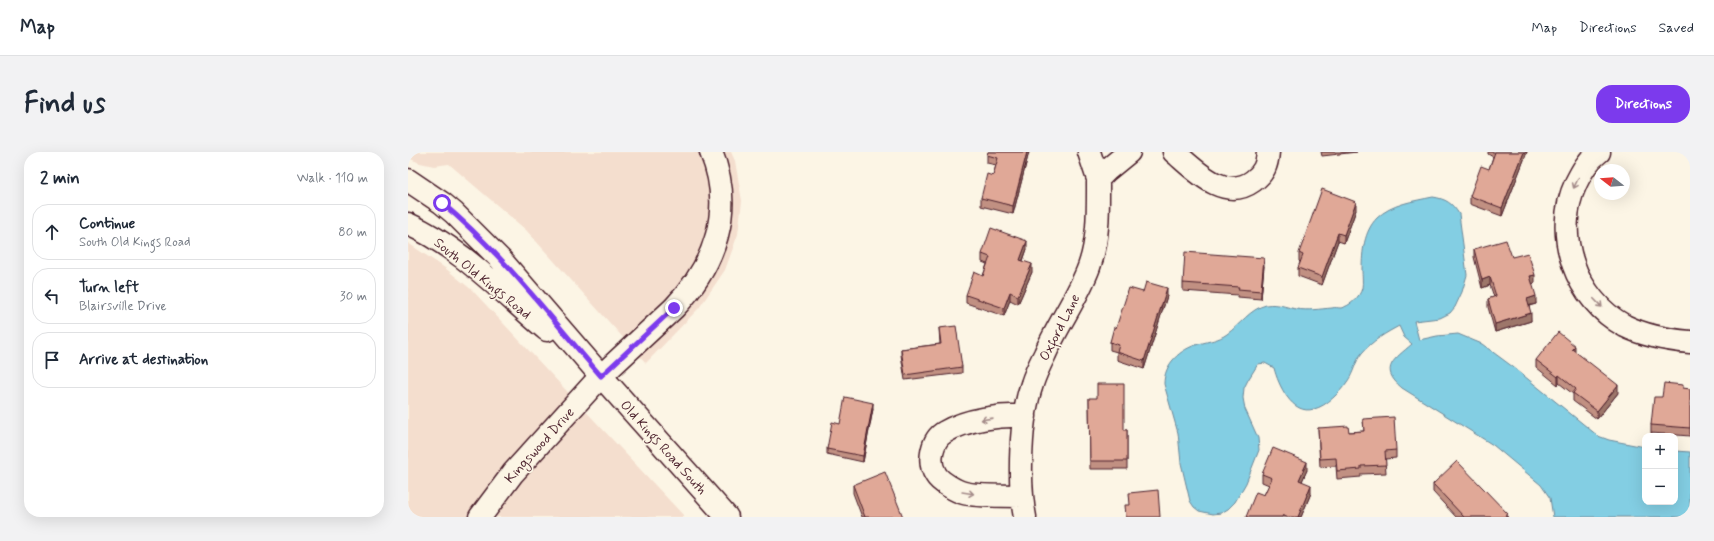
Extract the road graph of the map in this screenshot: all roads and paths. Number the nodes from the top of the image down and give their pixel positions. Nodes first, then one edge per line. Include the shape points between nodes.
1 (711, 152) edge
2 (1089, 152) edge
3 (1130, 152) edge
4 (1174, 152) edge
5 (1268, 152) edge
6 (1599, 152) edge
7 (408, 180) edge
8 (1098, 180) junction
9 (408, 224) edge
10 (1690, 342) edge
11 (601, 376) junction
12 (1025, 416) junction
13 (1022, 496) junction
14 (480, 517) edge
15 (727, 517) edge
16 (1025, 517) edge

1 - 11 street, Kingswood Drive via 719,179 721,211 716,241 706,265 685,297
2 - 8 street, Oxford Lane
3 - 8 street
4 - 5 street via 1205,178 1227,188 1238,188 1258,177 1265,170
6 -> 10 street via 1581,172 1572,191 1567,211 1566,232 1569,252 1582,283 1594,300 1624,325 1660,338
7 - 11 street, South Old Kings Road via 442,203 476,233
8 - 12 street, Oxford Lane via 1096,232 1089,266 1045,353 1032,384
9 - 11 street, South Old Kings Road via 428,234 464,259
11 - 14 street, Kingswood Drive via 513,474
11 - 15 street, Old Kings Road South
12 - 13 street, Oxford Lane
12 -> 13 street via 1013,415 964,423 943,433 933,448 931,460 936,475 964,493
13 - 16 street, Oxford Lane

